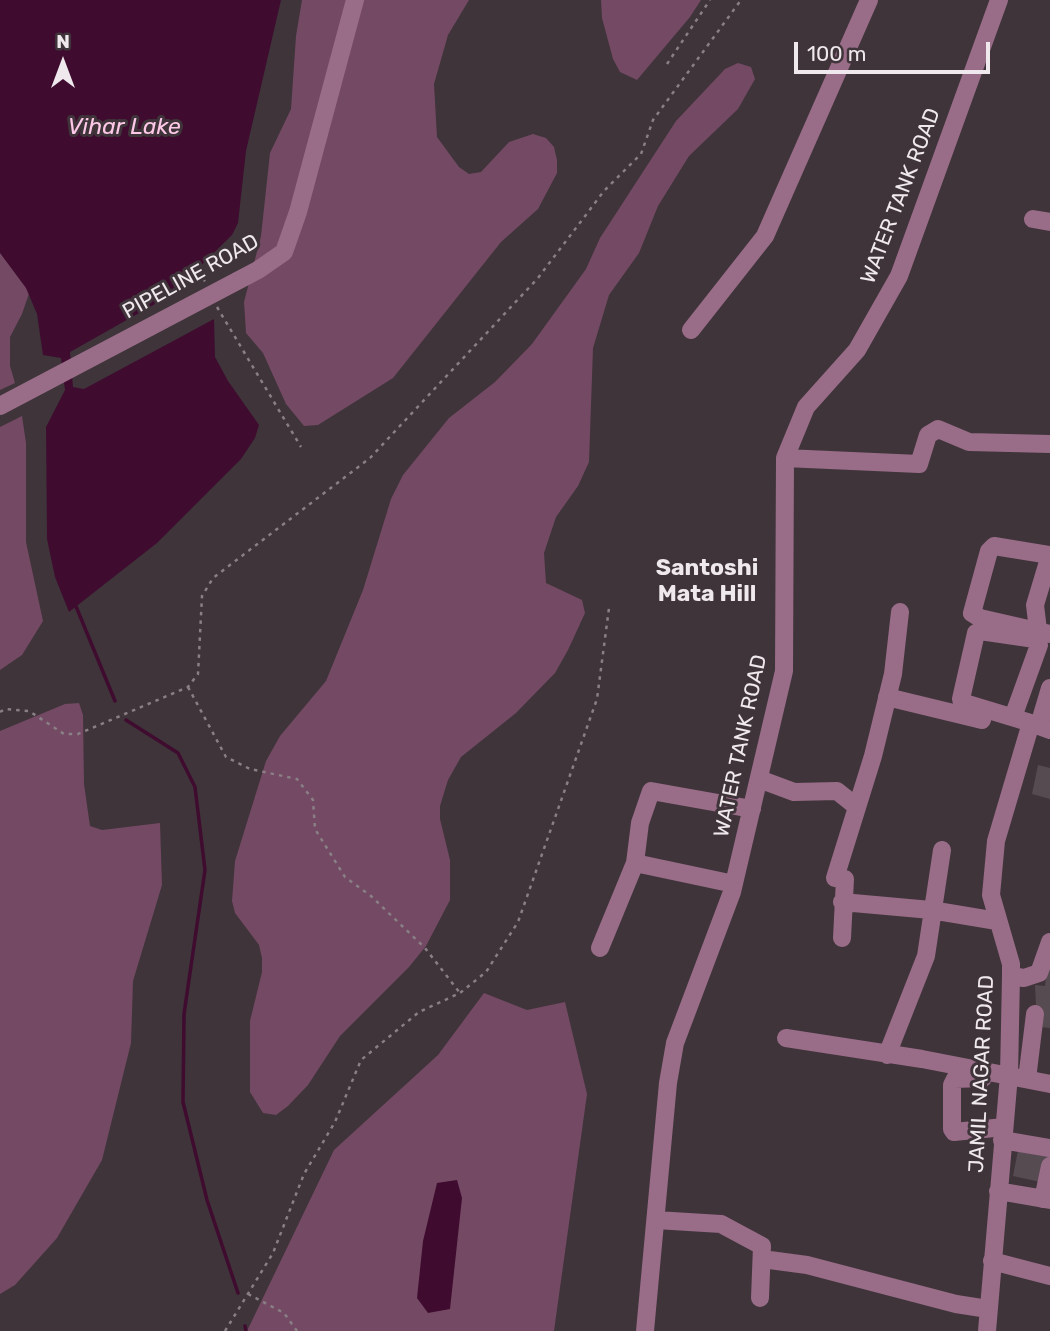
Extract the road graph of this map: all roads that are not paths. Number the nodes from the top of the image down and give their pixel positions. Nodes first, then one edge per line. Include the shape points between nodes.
1 (355, 0) edge
2 (869, 0) edge
3 (999, 0) edge
4 (691, 331) dead end
5 (0, 406) edge
6 (1050, 444) edge
7 (785, 458) junction
8 (900, 612) dead end
9 (1044, 632) edge
10 (963, 642) dead end
11 (1050, 688) edge
12 (887, 696) junction
13 (946, 710) junction
14 (1013, 717) junction
15 (982, 720) dead end
16 (1040, 726) edge
17 (759, 779) junction
18 (857, 807) junction
19 (752, 809) junction
20 (942, 850) dead end
21 (635, 863) junction
22 (734, 884) junction
23 (842, 902) junction
24 (931, 910) junction
25 (997, 921) junction
26 (842, 938) dead end
27 (1050, 942) edge
28 (600, 947) dead end
29 (1011, 976) junction
30 (1035, 1014) dead end
31 (786, 1038) dead end
32 (887, 1055) junction
33 (1008, 1076) junction
34 (1027, 1079) junction
35 (1050, 1084) edge
36 (1003, 1134) junction
37 (1050, 1148) edge
38 (1050, 1166) edge
39 (998, 1191) junction
40 (1042, 1192) edge
41 (656, 1220) junction
42 (762, 1259) junction
43 (992, 1261) junction
44 (1050, 1276) edge
45 (760, 1297) dead end
46 (988, 1308) junction
47 (646, 1331) edge
48 (986, 1331) edge

1 - 5 street, PIPELINE ROAD via 284,252
2 - 4 street via 765,236
3 - 7 street, WATER TANK ROAD via 899,276 858,350 806,407
6 - 7 street via 969,442 938,429 928,435 919,464
7 - 17 street, WATER TANK ROAD via 784,671
8 - 12 street
9 - 9 street via 972,613 994,546 1050,555 1035,605
10 - 13 street
11 - 16 street, JAMIL NAGAR ROAD
12 - 13 street
12 - 18 street
13 - 15 street
14 - 14 street via 961,699 980,631 1035,639 1039,645
14 - 16 street
16 - 25 street, JAMIL NAGAR ROAD via 996,841 991,895
17 - 18 street via 794,792 837,791
17 - 19 street, WATER TANK ROAD
18 - 23 street via 835,878 845,879
19 - 21 street via 651,791 640,822
19 - 22 street, WATER TANK ROAD
20 - 24 street
21 - 22 street
21 - 28 street
22 - 41 street, WATER TANK ROAD via 676,1043
23 - 24 street
23 - 26 street
24 - 25 street
24 - 32 street via 926,956
25 - 29 street, JAMIL NAGAR ROAD
27 - 29 street via 1039,974
29 - 33 street, JAMIL NAGAR ROAD
30 - 34 street
31 - 32 street
32 - 33 street
33 - 34 street
33 - 36 street, JAMIL NAGAR ROAD
33 - 36 street via 955,1079 952,1086 954,1132
34 - 35 street
36 - 37 street
36 - 39 street, JAMIL NAGAR ROAD
38 - 40 street
39 - 40 street
39 - 43 street, JAMIL NAGAR ROAD
41 - 42 street via 721,1224 762,1246
41 - 47 street, WATER TANK ROAD
42 - 45 street
42 - 46 street via 807,1265 956,1304
43 - 44 street
43 - 46 street, JAMIL NAGAR ROAD
46 - 48 street, JAMIL NAGAR ROAD

